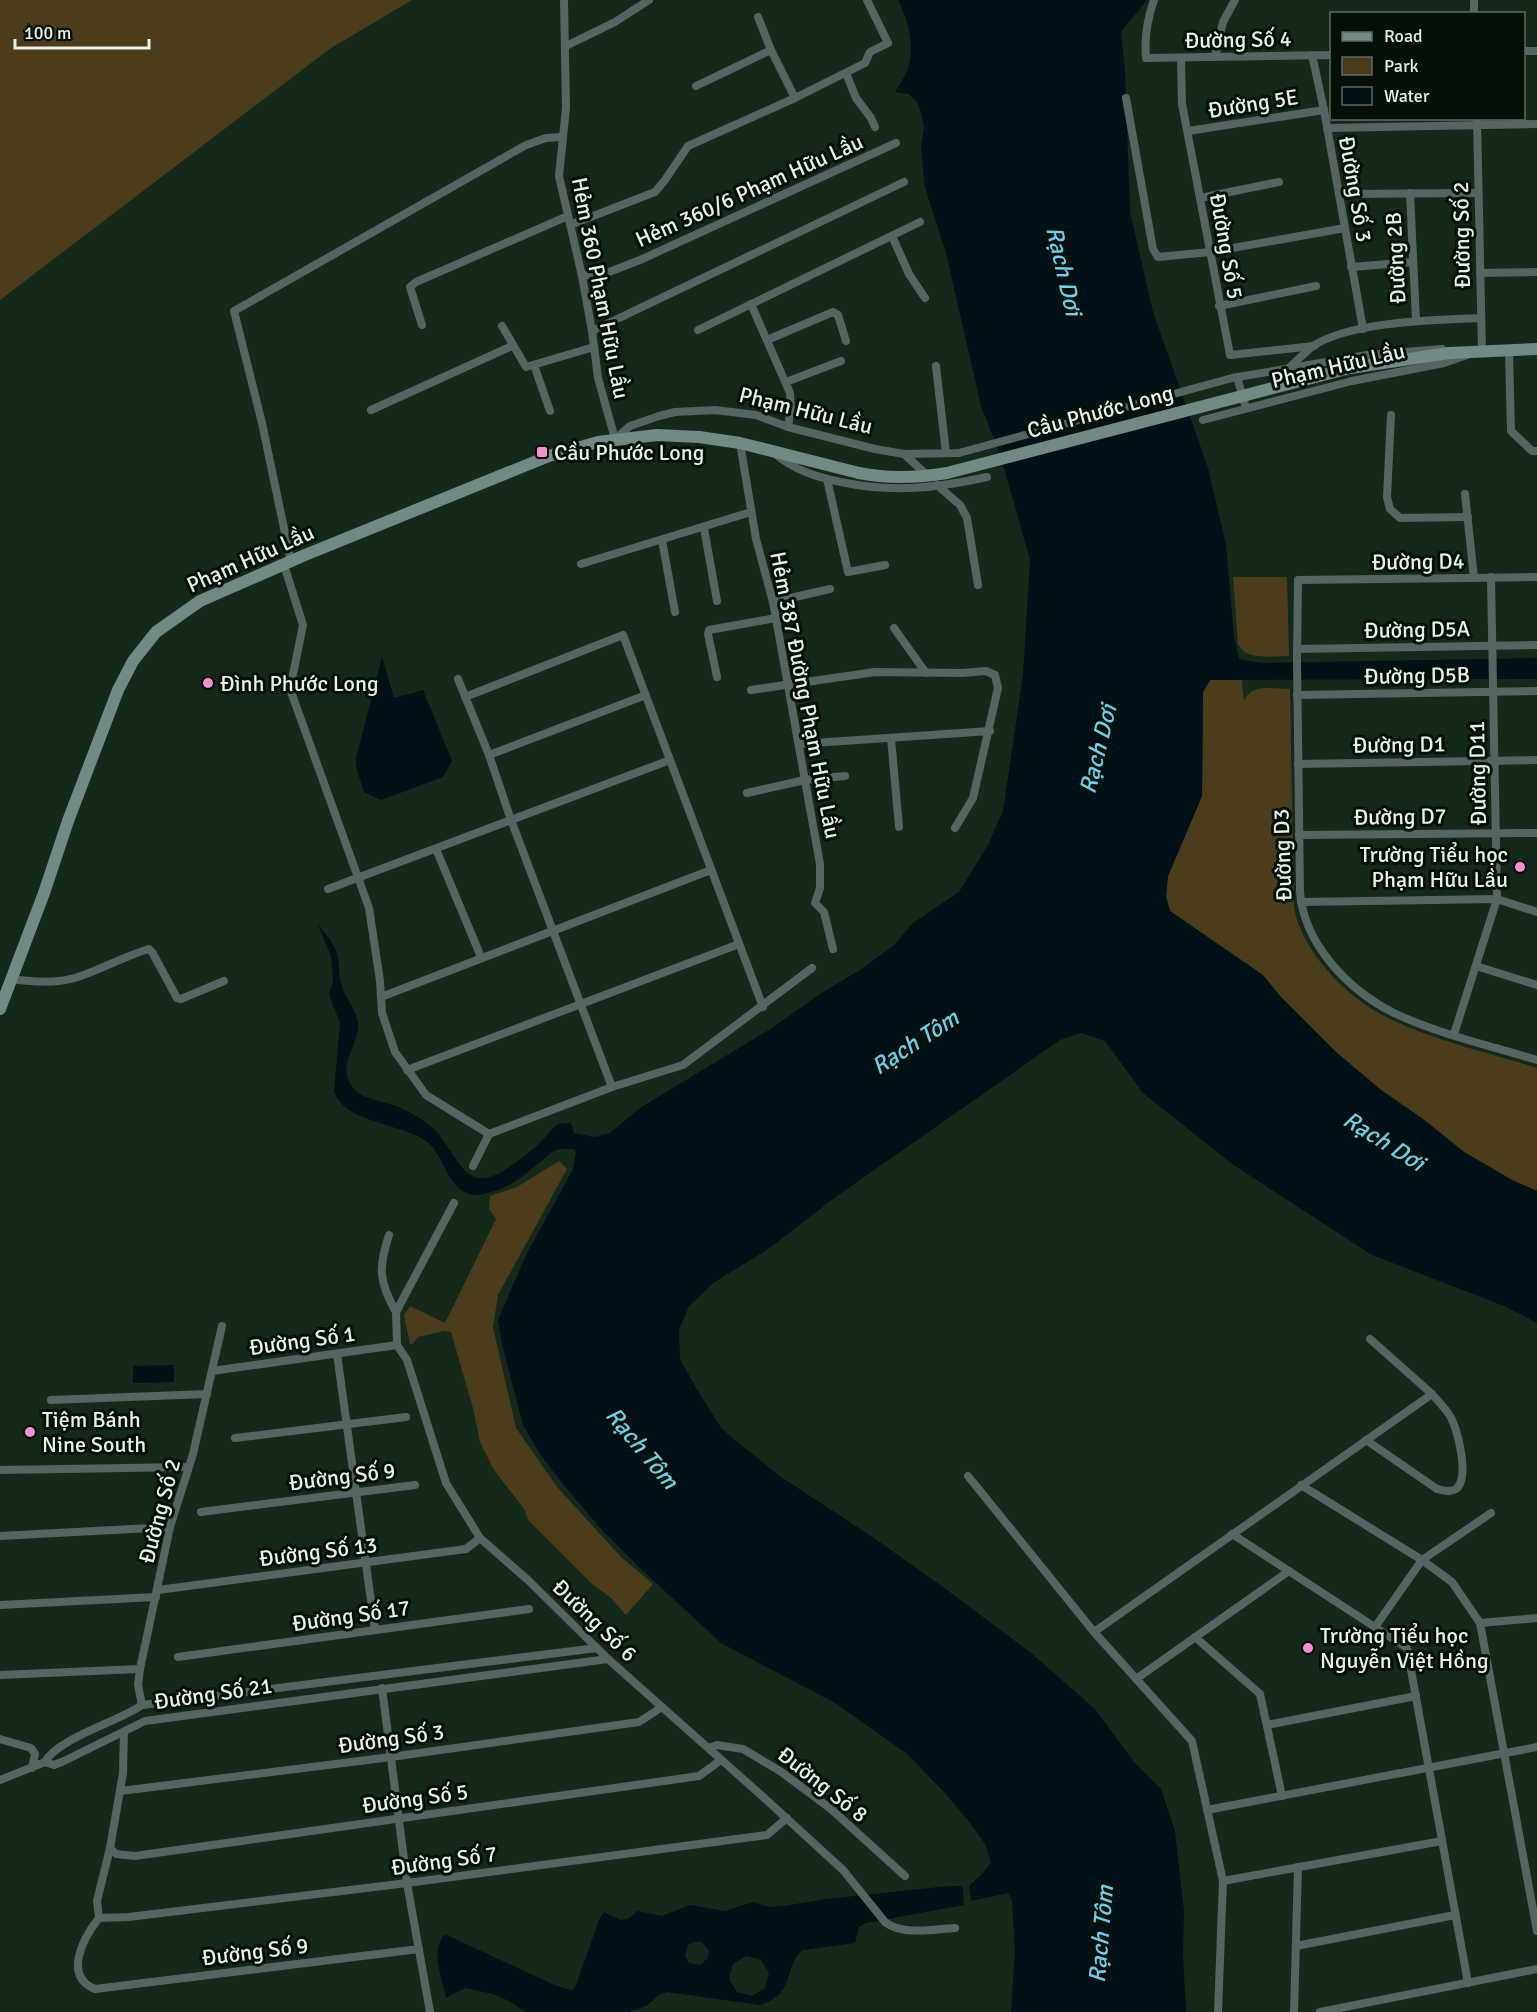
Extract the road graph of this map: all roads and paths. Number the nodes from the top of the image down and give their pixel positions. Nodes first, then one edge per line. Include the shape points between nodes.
1 (564, 0) edge
2 (649, 0) edge
3 (867, 0) edge
4 (1154, 0) edge
5 (1235, 0) edge
6 (758, 17) dead end
7 (566, 46) junction
8 (771, 50) junction
9 (1312, 55) junction
10 (1330, 55) edge
11 (1215, 57) junction
12 (1181, 59) junction
13 (846, 73) junction
14 (696, 86) dead end
15 (795, 98) junction
16 (1126, 98) dead end
17 (1324, 110) junction
18 (1477, 122) edge
19 (1537, 124) edge
20 (875, 128) dead end
21 (1327, 128) junction
22 (1188, 131) junction
23 (562, 137) junction
24 (896, 143) dead end
25 (903, 182) dead end
26 (1279, 182) dead end
27 (1410, 193) junction
28 (1478, 193) junction
29 (1339, 194) junction
30 (1200, 198) junction
31 (568, 216) junction
32 (920, 222) dead end
33 (570, 225) junction
34 (1345, 228) junction
35 (892, 236) junction
36 (1210, 252) junction
37 (1413, 262) junction
38 (1352, 267) junction
39 (1537, 272) edge
40 (1480, 273) junction
41 (582, 276) junction
42 (1316, 286) dead end
43 (925, 298) dead end
44 (752, 304) junction
45 (1219, 306) junction
46 (1481, 318) junction
47 (1416, 320) junction
48 (422, 325) dead end
49 (502, 326) dead end
50 (1363, 329) junction
51 (698, 330) dead end
52 (592, 332) junction
53 (767, 340) junction
54 (846, 341) dead end
55 (512, 346) junction
56 (1314, 346) junction
57 (594, 347) junction
58 (1537, 349) edge
59 (1509, 350) junction
60 (1482, 351) junction
61 (841, 361) dead end
62 (534, 365) junction
63 (936, 366) dead end
64 (1289, 368) junction
65 (1350, 368) joint
66 (1234, 378) junction
67 (786, 382) junction
68 (1246, 408) junction
69 (371, 410) dead end
70 (550, 411) dead end
71 (1390, 415) dead end
72 (1203, 420) dead end
73 (788, 427) junction
74 (615, 439) junction
75 (740, 443) junction
76 (1537, 450) edge
77 (772, 451) junction
78 (946, 453) junction
79 (959, 453) joint
80 (904, 454) junction
81 (859, 473) joint
82 (987, 477) dead end
83 (827, 479) junction
84 (940, 487) junction
85 (1465, 494) dead end
86 (752, 512) junction
87 (1468, 517) junction
88 (704, 528) junction
89 (662, 540) junction
90 (287, 563) junction
91 (581, 564) dead end
92 (885, 565) dead end
93 (1537, 577) edge
94 (1491, 578) junction
95 (1474, 579) junction
96 (978, 585) dead end
97 (830, 589) dead end
98 (717, 601) dead end
99 (773, 602) junction
100 (675, 612) dead end
101 (776, 618) junction
102 (894, 628) dead end
103 (1537, 645) edge
104 (1493, 646) junction
105 (1297, 654) junction
106 (926, 673) junction
107 (717, 677) dead end
108 (458, 679) dead end
109 (787, 683) junction
110 (1494, 689) junction
111 (751, 690) dead end
112 (1297, 691) junction
113 (1537, 691) edge
114 (646, 695) junction
115 (465, 697) junction
116 (990, 731) junction
117 (891, 738) junction
118 (799, 744) junction
119 (489, 755) junction
120 (670, 760) junction
121 (1537, 760) edge
122 (1495, 761) junction
123 (1298, 764) junction
124 (845, 776) dead end
125 (805, 780) junction
126 (747, 793) dead end
127 (512, 820) junction
128 (898, 827) dead end
129 (955, 828) dead end
130 (1496, 833) junction
131 (1537, 833) edge
132 (1299, 835) junction
133 (436, 849) junction
134 (711, 870) junction
135 (359, 878) junction
136 (327, 889) dead end
137 (1497, 899) junction
138 (1300, 902) junction
139 (1537, 912) edge
140 (553, 930) junction
141 (739, 944) junction
142 (833, 949) dead end
143 (481, 957) junction
144 (1476, 966) junction
145 (812, 968) dead end
146 (11, 979) junction
147 (224, 981) dead end
148 (1537, 985) edge
149 (381, 997) junction
150 (581, 1004) junction
151 (763, 1007) junction
152 (0, 1009) edge
153 (1454, 1034) junction
154 (1537, 1060) edge
155 (407, 1070) junction
156 (612, 1087) junction
157 (489, 1134) junction
158 (473, 1166) dead end
159 (454, 1203) dead end
160 (389, 1235) dead end
161 (396, 1312) junction
162 (222, 1326) dead end
163 (1370, 1338) dead end
164 (397, 1345) junction
165 (337, 1354) junction
166 (212, 1371) junction
167 (207, 1394) junction
168 (1431, 1394) junction
169 (51, 1400) dead end
170 (406, 1417) dead end
171 (347, 1424) junction
172 (234, 1438) dead end
173 (1366, 1440) junction
174 (188, 1467) junction
175 (0, 1470) edge
176 (968, 1476) dead end
177 (415, 1485) dead end
178 (1301, 1485) junction
179 (356, 1493) junction
180 (201, 1512) dead end
181 (1491, 1513) dead end
182 (170, 1527) junction
183 (1232, 1534) junction
184 (0, 1536) edge
185 (480, 1538) junction
186 (1422, 1560) junction
187 (366, 1563) junction
188 (1289, 1571) junction
189 (157, 1593) junction
190 (0, 1605) edge
191 (529, 1609) dead end
192 (1537, 1618) edge
193 (1480, 1623) junction
194 (1375, 1627) junction
195 (375, 1630) junction
196 (1094, 1632) junction
197 (1195, 1637) junction
198 (597, 1648) junction
199 (178, 1657) dead end
200 (608, 1659) junction
201 (140, 1669) junction
202 (0, 1675) edge
203 (1136, 1679) junction
204 (382, 1689) junction
205 (1416, 1696) junction
206 (142, 1705) junction
207 (662, 1707) junction
208 (1267, 1725) junction
209 (124, 1732) junction
210 (0, 1739) edge
211 (1537, 1747) edge
212 (709, 1748) junction
213 (1503, 1754) junction
214 (391, 1757) junction
215 (722, 1760) junction
216 (45, 1762) junction
217 (32, 1768) junction
218 (1429, 1768) junction
219 (0, 1780) edge
220 (121, 1791) junction
221 (1282, 1796) junction
222 (1207, 1810) junction
223 (787, 1818) junction
224 (399, 1819) junction
225 (1442, 1841) junction
226 (110, 1848) junction
227 (1298, 1867) junction
228 (905, 1876) dead end
229 (1222, 1881) junction
230 (407, 1883) junction
231 (1455, 1915) junction
232 (99, 1918) junction
233 (954, 1928) dead end
234 (1537, 1931) edge
235 (1296, 1946) junction
236 (420, 1949) junction
237 (1537, 1969) edge
238 (1468, 1983) junction
239 (430, 2012) edge
240 (1218, 2012) edge
241 (1294, 2012) edge
242 (1320, 2012) edge

1 - 7 street, Hẻm 360 Phạm Hữu Lầu
2 - 7 street
3 - 13 street via 888,43 870,52 865,63
4 - 12 street, Đường Số 4 via 1146,23 1146,58
5 - 11 street via 1223,22
6 - 8 street
7 - 23 street, Hẻm 360 Phạm Hữu Lầu
8 - 14 street
8 - 15 street
9 - 10 street, Đường Số 4
9 - 11 street, Đường Số 4
9 - 17 street, Đường Số 3
11 - 12 street, Đường Số 4
12 - 22 street, Đường Số 5 via 1182,104
13 - 15 street
13 - 20 street
15 - 33 street via 688,146 655,192
16 - 36 street via 1154,252 1158,257
17 - 21 street, Đường Số 3
17 - 22 street, Đường 5E
18 - 19 street
18 - 21 street
18 - 28 street, Đường Số 2
21 - 29 street, Đường Số 3
22 - 30 street, Đường Số 5
23 - 31 street, Hẻm 360 Phạm Hữu Lầu via 559,176
23 - 90 street via 526,146 234,310 262,423
24 - 41 street, Hẻm 360/6 Phạm Hữu Lầu via 640,260 609,272
25 - 52 street
26 - 30 street
27 - 28 street
27 - 29 street
27 - 37 street, Đường 2B
28 - 40 street, Đường Số 2
29 - 34 street, Đường Số 3
30 - 36 street, Đường Số 5
31 - 33 street, Hẻm 360 Phạm Hữu Lầu
31 - 48 street via 416,282 410,287
32 - 35 street
33 - 41 street, Hẻm 360 Phạm Hữu Lầu
34 - 36 street
34 - 38 street, Đường Số 3
35 - 43 street
35 - 44 street
36 - 45 street, Đường Số 5
37 - 38 street
37 - 47 street, Đường 2B
38 - 50 street, Đường Số 3
39 - 40 street
40 - 46 street, Đường Số 2
41 - 52 street, Hẻm 360 Phạm Hữu Lầu
42 - 45 street
44 - 51 street
44 - 53 street
45 - 56 street, Đường Số 5 via 1230,355
46 - 47 street
46 - 60 street, Đường Số 2
47 - 50 street
49 - 55 street
50 - 56 street
52 - 57 street, Hẻm 360 Phạm Hữu Lầu
53 - 54 street via 833,312 838,315
53 - 67 street
55 - 62 street via 526,368
55 - 69 street
56 - 64 street
57 - 62 street
57 - 74 street, Hẻm 360 Phạm Hữu Lầu
58 - 59 main road, Phạm Hữu Lầu
59 - 60 main road, Phạm Hữu Lầu
59 - 76 street via 1511,431 1532,451
60 - 64 street, Phạm Hữu Lầu via 1396,352
60 - 65 main road, Phạm Hữu Lầu
60 - 68 street, Phạm Hữu Lầu
61 - 67 street
62 - 70 street
63 - 78 street
64 - 66 street, Phạm Hữu Lầu
65 - 81 main road, Cầu Phước Long, bridge via 947,473 904,478
66 - 68 street
66 - 79 street, Cầu Phước Long
67 - 73 street via 790,400
68 - 72 street, Phạm Hữu Lầu
71 - 87 street via 1390,509 1400,518
73 - 74 street, Phạm Hữu Lầu via 756,415 715,410 675,412 630,426
73 - 80 street, Phạm Hữu Lầu
74 - 75 main road, Phạm Hữu Lầu via 678,435
74 - 90 main road, Phạm Hữu Lầu via 549,456
75 - 77 main road, Phạm Hữu Lầu
75 - 86 street, Hẻm 387 Đường Phạm Hữu Lầu
77 - 81 main road, Phạm Hữu Lầu
77 - 83 street, Phạm Hữu Lầu via 794,467
78 - 79 street, Phạm Hữu Lầu
78 - 80 street, Phạm Hữu Lầu
80 - 84 street
82 - 84 street, Phạm Hữu Lầu
83 - 84 street, Phạm Hữu Lầu via 891,489
83 - 92 street via 848,572
84 - 96 street via 960,505 967,518
85 - 87 street
86 - 88 street
86 - 99 street, Hẻm 387 Đường Phạm Hữu Lầu
87 - 95 street
88 - 89 street
88 - 98 street
89 - 91 street
89 - 100 street
90 - 135 street via 303,625 290,689
90 - 146 main road, Phạm Hữu Lầu via 200,601 156,633 133,661 111,704
93 - 94 street, Đường D4
94 - 95 street, Đường D4
94 - 104 street, Đường D11
95 - 105 street, Đường D4 via 1298,580
97 - 99 street
99 - 101 street, Hẻm 387 Đường Phạm Hữu Lầu
101 - 107 street via 709,630
101 - 109 street, Hẻm 387 Đường Phạm Hữu Lầu
102 - 106 street
103 - 104 street, Đường D5A
104 - 105 street, Đường D5A
104 - 110 street, Đường D11
105 - 112 street, Đường D3
106 - 109 street via 875,672
106 - 116 street via 986,671 995,675 998,688
108 - 115 street
109 - 111 street
109 - 118 street, Hẻm 387 Đường Phạm Hữu Lầu
110 - 112 street, Đường D5B
110 - 113 street, Đường D5B
110 - 122 street, Đường D11
112 - 123 street, Đường D3
114 - 115 street via 623,635
114 - 119 street
114 - 120 street
115 - 119 street
116 - 117 street
116 - 129 street via 973,798
117 - 118 street
117 - 128 street
118 - 125 street, Hẻm 387 Đường Phạm Hữu Lầu
119 - 127 street
120 - 127 street
120 - 134 street
121 - 122 street, Đường D1
122 - 123 street, Đường D1
122 - 130 street, Đường D11
123 - 132 street, Đường D3
124 - 125 street
125 - 126 street
125 - 142 street, Hẻm 387 Đường Phạm Hữu Lầu via 820,864 820,888 815,903 824,912
127 - 133 street
127 - 140 street
130 - 131 street, Đường D7
130 - 132 street, Đường D7
130 - 137 street, Đường D11
132 - 138 street, Đường D3
133 - 135 street
133 - 143 street
134 - 140 street
134 - 141 street
135 - 136 street
135 - 149 street via 369,908
137 - 138 street
137 - 139 street
137 - 144 street, Đường D11
138 - 153 street, Đường D3 via 1318,945 1372,1000 1395,1013
140 - 143 street
140 - 150 street
141 - 150 street
141 - 151 street
143 - 149 street
144 - 148 street
144 - 153 street, Đường D11
145 - 151 street
146 - 147 street via 56,982 76,978 149,949 177,998
146 - 152 main road, Phạm Hữu Lầu
149 - 155 street via 386,1030
150 - 155 street
150 - 156 street
151 - 156 street via 683,1065
153 - 154 street, Đường D3
155 - 157 street via 426,1095
156 - 157 street
157 - 158 street
159 - 161 street
160 - 161 street via 381,1274 384,1292
161 - 164 street
162 - 166 street, Đường Số 2
163 - 168 street
164 - 165 street, Đường Số 1
164 - 185 street, Đường Số 6 via 407,1360 446,1483
165 - 166 street, Đường Số 1
165 - 171 street
166 - 167 street, Đường Số 2
167 - 169 street
167 - 174 street, Đường Số 2
168 - 173 street
168 - 173 street via 1456,1427 1462,1472 1456,1489 1437,1489
170 - 171 street
171 - 172 street
171 - 179 street
173 - 178 street
174 - 175 street
174 - 182 street, Đường Số 2
176 - 196 street
177 - 179 street, Đường Số 9
178 - 183 street
178 - 186 street
179 - 180 street, Đường Số 9
179 - 187 street
181 - 186 street
182 - 184 street
182 - 189 street, Đường Số 2
183 - 188 street
183 - 196 street
185 - 187 street, Đường Số 13 via 466,1549
185 - 198 street, Đường Số 6
186 - 193 street via 1452,1582
186 - 194 street
187 - 189 street, Đường Số 13
187 - 195 street
188 - 194 street
188 - 197 street
189 - 190 street, Đường Số 13
189 - 201 street, Đường Số 2
191 - 195 street, Đường Số 17
192 - 193 street
193 - 213 street
194 - 205 street via 1407,1648
195 - 199 street, Đường Số 17
196 - 203 street
197 - 203 street
197 - 208 street via 1260,1694
198 - 200 street, Đường Số 6
198 - 206 street, Đường Số 21
200 - 204 street, Đường Số 21
200 - 207 street, Đường Số 6
201 - 202 street
201 - 206 street, Đường Số 2
203 - 222 street via 1192,1741
204 - 209 street, Đường Số 21 via 145,1721
204 - 214 street
205 - 208 street
205 - 218 street
206 - 216 street, Đường Số 21 via 49,1754
207 - 212 street, Đường Số 6
207 - 214 street, Đường Số 3 via 639,1722
208 - 221 street
209 - 216 street, Đường Số 21 via 54,1765
209 - 220 street
210 - 217 street via 31,1748 35,1754
211 - 213 street
212 - 215 street, Đường Số 6
212 - 228 street, Đường Số 8 via 717,1745 743,1749 780,1771 831,1809
213 - 218 street
213 - 234 street
214 - 220 street, Đường Số 3
214 - 224 street
215 - 223 street, Đường Số 6
215 - 224 street, Đường Số 5 via 699,1776
216 - 217 street
217 - 219 street
218 - 221 street
218 - 225 street
220 - 226 street
221 - 222 street
222 - 229 street
223 - 230 street, Đường Số 7 via 767,1835
223 - 233 street, Đường Số 6 via 843,1870 893,1928
224 - 226 street, Đường Số 5 via 135,1856 116,1854
224 - 230 street
225 - 227 street
225 - 231 street
226 - 232 street via 97,1900
227 - 229 street
227 - 235 street
229 - 240 street
230 - 232 street, Đường Số 7
230 - 236 street
231 - 235 street
231 - 238 street
232 - 236 street, Đường Số 9 via 87,1933 78,1960 84,1985 95,1989
235 - 241 street
236 - 239 street
237 - 238 street
238 - 242 street

